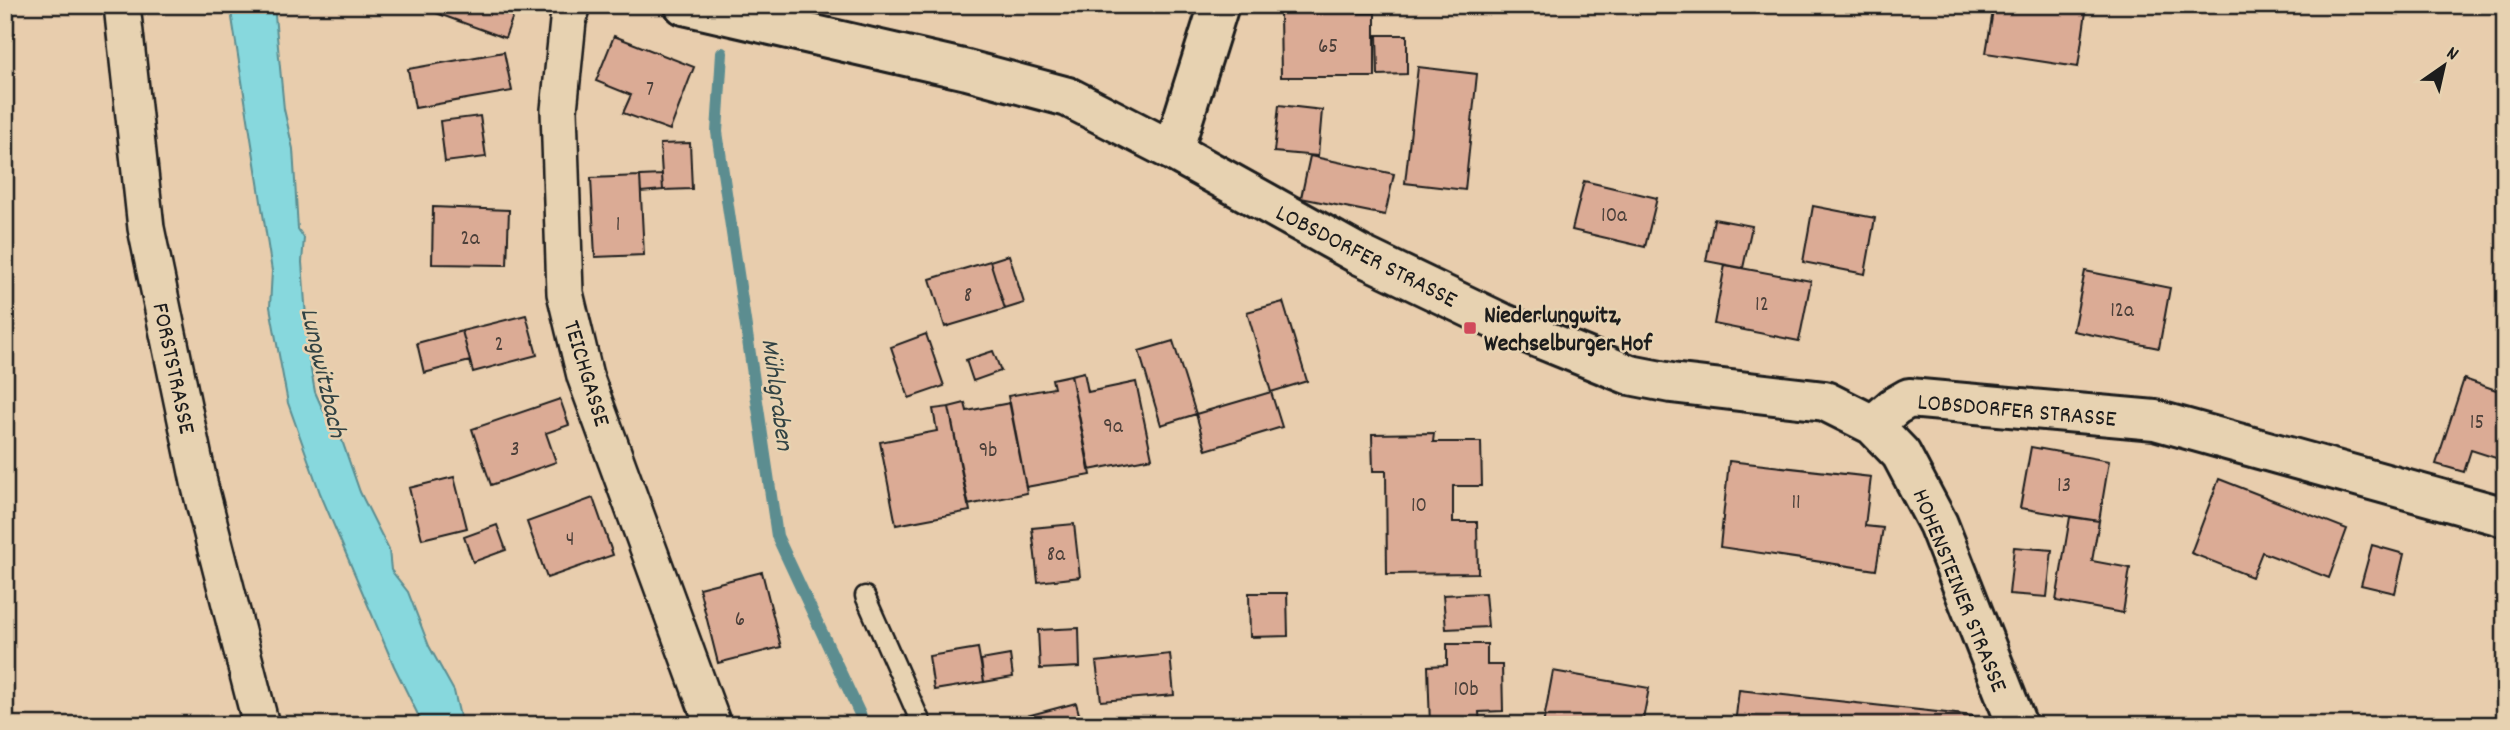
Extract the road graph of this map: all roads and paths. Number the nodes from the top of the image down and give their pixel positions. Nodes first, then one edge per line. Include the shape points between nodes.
1 (122, 5) edge
2 (573, 5) edge
3 (684, 5) edge
4 (1219, 5) edge
5 (786, 18) edge
6 (1173, 151) junction
7 (1873, 425) junction
8 (2505, 517) edge
9 (865, 596) dead end
10 (261, 725) edge
11 (713, 725) edge
12 (922, 725) edge
13 (2017, 725) edge

1 - 10 street, FORSTSTRASSE via 146,228 200,487
2 - 11 street, TEICHGASSE via 559,110 565,293 585,376
3 - 5 main road, LOBSDORFER STRASSE
4 - 6 main road
5 - 6 main road, LOBSDORFER STRASSE via 1068,97
6 - 7 main road, LOBSDORFER STRASSE via 1360,255 1502,323 1630,375 1825,401
7 - 8 main road, LOBSDORFER STRASSE via 1909,398 2155,420
7 - 13 main road, HOHENSTEINER STRASSE via 1901,453 1938,524
9 - 12 lane

